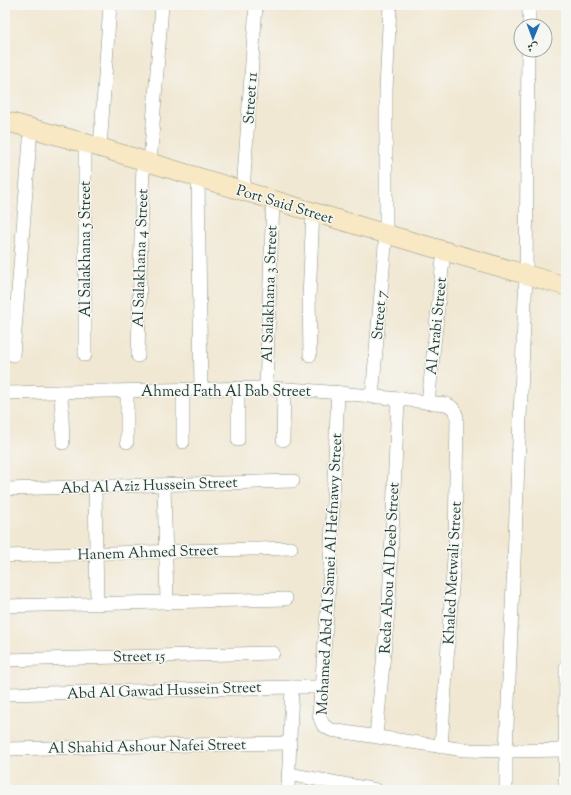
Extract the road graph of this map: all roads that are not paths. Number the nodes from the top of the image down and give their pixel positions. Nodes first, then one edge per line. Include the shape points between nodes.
1 (110, 5) edge
2 (162, 5) edge
3 (256, 5) edge
4 (390, 5) edge
5 (529, 5) edge
6 (529, 18) edge
7 (528, 58) edge
8 (5, 121) edge
9 (31, 128) junction
10 (92, 146) junction
11 (146, 162) junction
12 (198, 178) junction
13 (243, 191) junction
14 (273, 200) junction
15 (313, 212) junction
16 (386, 234) junction
17 (444, 250) junction
18 (526, 274) junction
19 (566, 286) edge
20 (85, 355) dead end
21 (310, 355) dead end
22 (13, 356) dead end
23 (138, 356) dead end
24 (238, 388) junction
25 (266, 388) junction
26 (201, 389) junction
27 (284, 389) junction
28 (183, 390) junction
29 (127, 391) junction
30 (61, 392) junction
31 (338, 392) junction
32 (5, 393) edge
33 (372, 397) junction
34 (398, 400) junction
35 (428, 403) junction
36 (446, 404) joint
37 (238, 440) dead end
38 (283, 440) dead end
39 (127, 442) dead end
40 (183, 442) dead end
41 (63, 444) dead end
42 (293, 481) dead end
43 (164, 485) junction
44 (95, 487) junction
45 (5, 489) edge
46 (291, 548) dead end
47 (166, 552) junction
48 (96, 554) junction
49 (5, 556) edge
50 (286, 600) dead end
51 (167, 603) junction
52 (97, 604) junction
53 (5, 606) edge
54 (273, 653) dead end
55 (5, 660) edge
56 (566, 667) edge
57 (292, 687) junction
58 (322, 688) junction
59 (5, 694) edge
60 (376, 736) junction
61 (290, 743) junction
62 (441, 747) junction
63 (5, 749) edge
64 (566, 750) edge
65 (506, 751) junction
66 (288, 774) junction
67 (288, 790) edge
68 (376, 790) edge
69 (506, 790) edge
70 (565, 790) edge

1 - 10 street, Al Salakhana 5 Street
2 - 11 street, Al Salakhana 4 Street
3 - 13 street, Street 11
4 - 16 street, Street 7 via 386,90
5 - 6 street
7 - 18 street
8 - 9 main road, Port Said Street
9 - 10 main road, Port Said Street
9 - 22 street
10 - 11 main road, Port Said Street
10 - 20 street, Al Salakhana 5 Street
11 - 12 main road, Port Said Street
11 - 23 street, Al Salakhana 4 Street
12 - 13 main road, Port Said Street
12 - 26 street
13 - 14 main road, Port Said Street
14 - 15 main road, Port Said Street
14 - 25 street, Al Salakhana 3 Street
15 - 16 main road, Port Said Street
15 - 21 street via 309,297
16 - 17 main road, Port Said Street
16 - 33 street, Street 7
17 - 18 main road, Port Said Street
17 - 35 street, Al Arabi Street
18 - 19 main road, Port Said Street
18 - 65 street
24 - 25 street, Ahmed Fath Al Bab Street
24 - 26 street, Ahmed Fath Al Bab Street
24 - 37 street
25 - 27 street, Ahmed Fath Al Bab Street
26 - 28 street, Ahmed Fath Al Bab Street
27 - 31 street, Ahmed Fath Al Bab Street
27 - 38 street
28 - 29 street, Ahmed Fath Al Bab Street
28 - 40 street
29 - 30 street, Ahmed Fath Al Bab Street
29 - 39 street
30 - 32 street, Ahmed Fath Al Bab Street
30 - 41 street
31 - 33 street, Ahmed Fath Al Bab Street
31 - 58 street, Mohamed Abd Al Samei Al Hefnawy Street
33 - 34 street, Ahmed Fath Al Bab Street
34 - 35 street, Ahmed Fath Al Bab Street
34 - 60 street, Reda Abou Al Deeb Street via 388,617
35 - 36 street, Ahmed Fath Al Bab Street
36 - 62 street, Khaled Metwali Street via 456,411 457,425 455,542
42 - 43 street, Abd Al Aziz Hussein Street
43 - 44 street, Abd Al Aziz Hussein Street
43 - 47 street
44 - 45 street, Abd Al Aziz Hussein Street
44 - 48 street
46 - 47 street, Hanem Ahmed Street
47 - 48 street, Hanem Ahmed Street
47 - 51 street
48 - 49 street, Hanem Ahmed Street
48 - 52 street
50 - 51 street
51 - 52 street
52 - 53 street
54 - 55 street, Street 15
56 - 64 street
57 - 58 street, Abd Al Gawad Hussein Street
57 - 59 street, Abd Al Gawad Hussein Street
57 - 61 street
58 - 60 street, Mohamed Abd Al Samei Al Hefnawy Street via 319,715 323,725 331,730
60 - 62 street, Mohamed Abd Al Samei Al Hefnawy Street
61 - 63 street, Al Shahid Ashour Nafei Street
61 - 66 street
62 - 65 street, Mohamed Abd Al Samei Al Hefnawy Street
64 - 65 street, Mohamed Abd Al Samei Al Hefnawy Street
64 - 70 street
65 - 69 street
66 - 67 street
66 - 68 street

